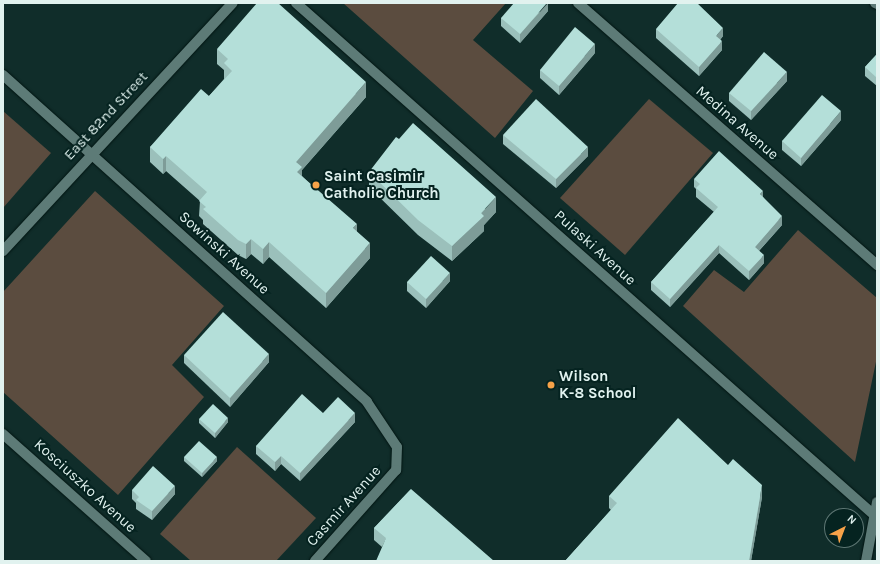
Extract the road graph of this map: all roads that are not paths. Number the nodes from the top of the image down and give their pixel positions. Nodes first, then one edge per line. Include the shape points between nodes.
1 (233, 3) edge
2 (296, 3) edge
3 (578, 3) edge
4 (3, 75) edge
5 (91, 154) junction
6 (3, 251) edge
7 (877, 265) edge
8 (3, 434) edge
9 (396, 470) joint
10 (877, 502) edge
11 (874, 515) junction
12 (146, 561) edge
13 (315, 561) edge
14 (866, 561) edge

1 - 5 street, East 82nd Street
2 - 11 street, Pulaski Avenue
3 - 7 street, Medina Avenue
4 - 5 street, Sowinski Avenue
5 - 6 street, East 82nd Street
5 - 9 street, Sowinski Avenue via 367,402 397,447
8 - 12 street, Kosciuszko Avenue
9 - 13 street, Casmir Avenue
10 - 11 street
11 - 14 street

